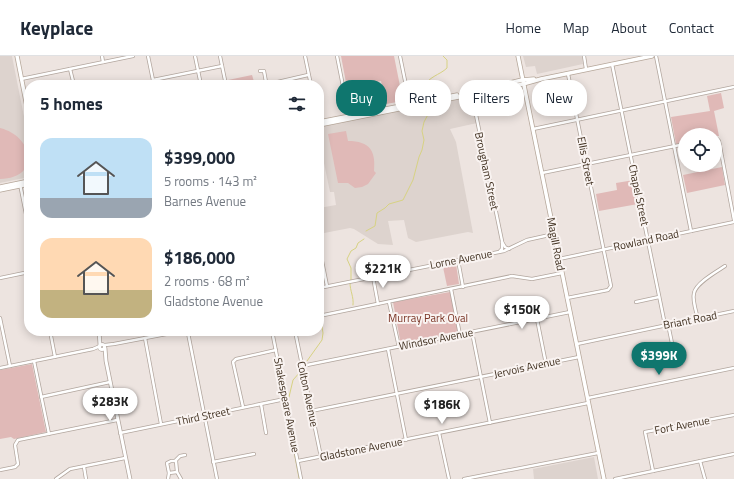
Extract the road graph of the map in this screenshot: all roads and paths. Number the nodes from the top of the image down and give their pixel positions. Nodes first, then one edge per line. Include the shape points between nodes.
1 (17, 56) edge
2 (102, 56) edge
3 (132, 56) edge
4 (148, 56) edge
5 (195, 56) edge
6 (220, 56) edge
7 (305, 56) edge
8 (337, 56) edge
9 (400, 56) edge
10 (518, 56) edge
11 (584, 56) edge
12 (650, 56) edge
13 (656, 56) edge
14 (103, 62) junction
15 (612, 64) junction
16 (222, 66) junction
17 (70, 68) junction
18 (260, 70) dead end
19 (586, 70) junction
20 (198, 71) junction
21 (568, 73) junction
22 (308, 75) junction
23 (21, 78) junction
24 (73, 80) edge
25 (153, 80) joint
26 (200, 80) edge
27 (225, 80) edge
28 (266, 80) edge
29 (286, 80) edge
30 (310, 80) edge
31 (405, 80) edge
32 (523, 80) edge
33 (524, 82) edge
34 (524, 87) edge
35 (734, 87) edge
36 (24, 93) edge
37 (666, 102) junction
38 (395, 108) edge
39 (622, 111) junction
40 (476, 116) edge
41 (349, 118) junction
42 (578, 120) junction
43 (324, 123) edge
44 (532, 129) junction
45 (678, 145) edge
46 (674, 146) junction
47 (722, 154) edge
48 (631, 155) junction
49 (586, 164) junction
50 (544, 173) junction
51 (24, 184) edge
52 (20, 185) junction
53 (0, 189) edge
54 (733, 204) edge
55 (24, 205) edge
56 (734, 221) edge
57 (691, 231) junction
58 (554, 234) junction
59 (648, 240) junction
60 (502, 241) junction
61 (509, 249) junction
62 (604, 249) junction
63 (500, 252) junction
64 (559, 259) junction
65 (458, 260) junction
66 (725, 266) dead end
67 (324, 271) edge
68 (24, 273) edge
69 (562, 273) junction
70 (373, 277) junction
71 (0, 278) edge
72 (327, 286) junction
73 (324, 287) edge
74 (463, 287) junction
75 (451, 290) junction
76 (659, 297) junction
77 (567, 298) junction
78 (389, 302) junction
79 (636, 302) dead end
80 (378, 304) junction
81 (734, 311) edge
82 (570, 312) junction
83 (324, 315) edge
84 (0, 318) edge
85 (537, 319) junction
86 (698, 319) junction
87 (1, 324) edge
88 (667, 325) junction
89 (472, 332) junction
90 (460, 335) junction
91 (51, 336) edge
92 (101, 336) edge
93 (156, 336) edge
94 (190, 336) edge
95 (273, 336) edge
96 (296, 336) edge
97 (145, 338) junction
98 (576, 344) junction
99 (103, 347) junction
100 (399, 347) junction
101 (388, 349) junction
102 (276, 350) junction
103 (674, 353) dead end
104 (55, 357) junction
105 (579, 357) junction
106 (34, 361) junction
107 (546, 364) junction
108 (10, 366) junction
109 (302, 366) junction
110 (0, 368) edge
111 (734, 368) edge
112 (481, 377) junction
113 (110, 382) junction
114 (397, 394) junction
115 (42, 397) junction
116 (285, 399) junction
117 (588, 401) junction
118 (261, 404) junction
119 (243, 408) junction
120 (311, 411) junction
121 (734, 415) edge
122 (204, 416) junction
123 (118, 420) junction
124 (490, 423) junction
125 (161, 425) junction
126 (120, 433) junction
127 (266, 433) dead end
128 (439, 433) junction
129 (49, 434) junction
130 (406, 440) junction
131 (598, 452) junction
132 (254, 454) dead end
133 (734, 454) edge
134 (185, 455) dead end
135 (321, 457) junction
136 (125, 458) junction
137 (175, 461) junction
138 (298, 461) junction
139 (700, 461) junction
140 (213, 462) junction
141 (84, 466) junction
142 (0, 470) edge
143 (653, 471) junction
144 (177, 472) junction
145 (169, 473) junction
146 (56, 479) edge
147 (86, 479) edge
148 (130, 479) edge
149 (168, 479) edge
150 (181, 479) edge
151 (216, 479) edge
152 (302, 479) edge
153 (449, 479) edge
154 (464, 479) edge
155 (604, 479) edge
156 (615, 479) edge
157 (705, 479) edge

1 - 23 main road
2 - 14 street
3 - 14 street
4 - 25 street
5 - 20 street
6 - 16 street
7 - 22 street
8 - 41 street
9 - 31 street
10 - 32 main road, Magill Road
11 - 19 street
12 - 15 main road
13 - 37 street
14 - 17 street
15 - 19 main road
15 - 39 street, Chapel Street
16 - 20 street
16 - 27 street
17 - 23 street
17 - 24 street
18 - 28 street via 264,71
19 - 21 main road
20 - 25 street
20 - 26 street
21 - 33 main road
21 - 42 street, Ellis Street
22 - 29 street
22 - 30 street
23 - 36 main road
34 - 44 main road, Magill Road
35 - 37 street
37 - 39 street
37 - 46 street
38 - 41 main road
39 - 42 street
39 - 48 street, Chapel Street
40 - 60 street, Brougham Street
41 - 43 main road
42 - 44 street
42 - 49 street, Ellis Street
44 - 50 main road, Magill Road
45 - 46 street
46 - 48 street
46 - 57 street
47 - 54 street
48 - 49 street
48 - 59 street, Chapel Street
49 - 50 street
49 - 62 street, Ellis Street
50 - 58 main road, Magill Road
51 - 52 main road
52 - 53 main road
52 - 55 street
54 - 56 street
56 - 57 street, Rowland Road
57 - 59 street, Rowland Road
58 - 61 street, Lorne Avenue via 527,240
58 - 64 main road, Magill Road
59 - 62 street, Rowland Road
59 - 76 street, Chapel Street
60 - 61 street, Brougham Street
60 - 63 street, Brougham Street
61 - 63 street, Lorne Avenue
62 - 64 street, Rowland Road
62 - 77 street, Ellis Street via 610,288
63 - 65 street, Lorne Avenue
64 - 69 main road, Magill Road
65 - 70 street, Lorne Avenue
65 - 74 street
66 - 86 street via 700,284 694,292
67 - 72 street
68 - 71 street
69 - 74 street via 532,279 512,276
69 - 77 main road, Magill Road
70 - 72 street, Lorne Avenue
70 - 80 street
72 - 73 street, Lorne Avenue
74 - 75 street
75 - 78 street
75 - 90 street
76 - 79 street
76 - 88 street, Chapel Street
77 - 82 main road, Magill Road
78 - 80 street
78 - 100 street
80 - 83 street
81 - 86 street, Briant Road
82 - 85 street, Windsor Avenue
82 - 98 main road, Magill Road
84 - 87 street
85 - 89 street, Windsor Avenue
85 - 107 street
86 - 88 street, Briant Road
87 - 108 street
88 - 98 street, Briant Road
88 - 103 street, Chapel Street
89 - 90 street, Windsor Avenue
89 - 112 street
90 - 100 street, Windsor Avenue
91 - 104 street
92 - 99 street
93 - 97 street
94 - 122 street
95 - 102 street, Shakespeare Avenue
96 - 109 street, Colton Avenue
97 - 99 street
97 - 125 street
98 - 105 main road, Magill Road
99 - 104 street
99 - 113 street
100 - 101 street, Windsor Avenue
101 - 109 street, Windsor Avenue
101 - 114 street
102 - 116 street, Shakespeare Avenue
102 - 119 street via 236,358 233,362
104 - 106 street
105 - 107 street, Jervois Avenue
105 - 117 main road, Magill Road
106 - 108 street
106 - 115 street
107 - 112 street, Jervois Avenue
108 - 110 street
109 - 120 street, Colton Avenue
111 - 117 street, Gladstone Avenue
112 - 114 street, Jervois Avenue
112 - 124 street
113 - 115 street
113 - 123 street
114 - 120 street, Jervois Avenue
114 - 130 street
115 - 129 street
116 - 118 street, Third Street
116 - 138 street, Shakespeare Avenue
117 - 124 street, Gladstone Avenue
117 - 131 main road, Magill Road
118 - 119 street, Third Street
118 - 127 street
119 - 122 street, Third Street
120 - 135 street, Colton Avenue
121 - 143 street, Fort Avenue via 645,432
122 - 125 street, Third Street
122 - 140 street
123 - 126 street
123 - 129 street
124 - 128 street, Gladstone Avenue
125 - 126 street, Third Street
126 - 136 street
128 - 130 street, Gladstone Avenue
128 - 153 street
129 - 142 street via 16,441 14,445 18,464
130 - 135 street, Gladstone Avenue
131 - 154 street
131 - 155 main road, Magill Road
132 - 140 street
133 - 139 street
134 - 137 street
135 - 138 street, Gladstone Avenue
136 - 141 street
136 - 148 street
137 - 144 street
137 - 145 street via 167,463
138 - 152 street, Shakespeare Avenue
139 - 143 street
139 - 157 street
140 - 151 street
141 - 146 street via 67,470
141 - 147 street
143 - 156 street
144 - 145 street
144 - 150 street
145 - 149 street

